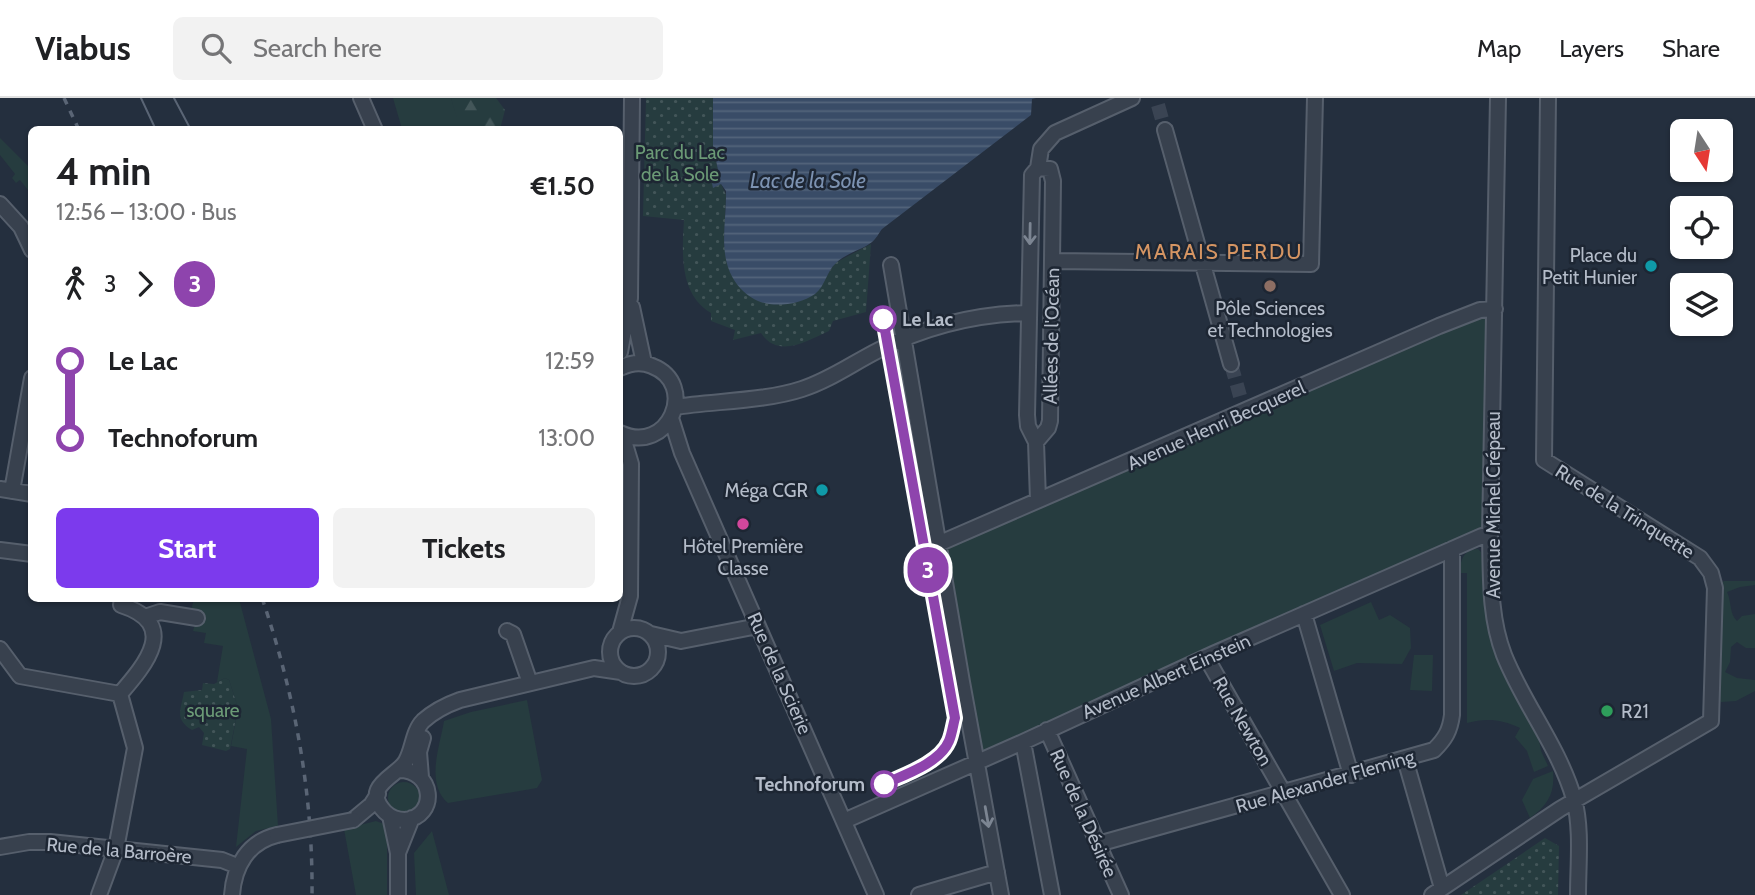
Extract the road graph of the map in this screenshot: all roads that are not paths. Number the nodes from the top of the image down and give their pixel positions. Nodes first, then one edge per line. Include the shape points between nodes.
1 (361, 98) edge
2 (632, 98) edge
3 (1132, 98) edge
4 (1315, 98) edge
5 (1498, 98) edge
6 (1548, 98) edge
7 (373, 126) edge
8 (1165, 130) tunnel mouth
9 (1042, 168) junction
10 (1, 215) edge
11 (28, 243) edge
12 (1053, 261) junction
13 (1202, 261) junction
14 (891, 265) dead end
15 (630, 298) junction
16 (1495, 309) junction
17 (1028, 313) junction
18 (623, 336) edge
19 (903, 339) junction
20 (644, 363) junction
21 (1231, 364) tunnel mouth
22 (623, 367) edge
23 (674, 390) junction
24 (28, 395) edge
25 (704, 402) junction
26 (673, 413) junction
27 (659, 432) junction
28 (623, 433) edge
29 (643, 438) junction
30 (623, 439) edge
31 (1036, 442) junction
32 (682, 453) junction
33 (631, 464) junction
34 (6, 490) edge
35 (28, 493) edge
36 (1038, 500) junction
37 (1490, 534) junction
38 (939, 544) junction
39 (1452, 549) junction
40 (0, 550) edge
41 (28, 554) edge
42 (630, 596) junction
43 (121, 602) edge
44 (1304, 614) junction
45 (145, 617) junction
46 (197, 618) dead end
47 (758, 626) junction
48 (507, 631) dead end
49 (646, 632) junction
50 (616, 637) junction
51 (681, 641) junction
52 (0, 649) edge
53 (1206, 657) junction
54 (656, 661) junction
55 (574, 672) junction
56 (621, 672) junction
57 (530, 683) junction
58 (120, 694) junction
59 (436, 711) junction
60 (1047, 730) junction
61 (1023, 742) junction
62 (1405, 759) junction
63 (977, 762) junction
64 (398, 771) junction
65 (1351, 775) junction
66 (421, 777) junction
67 (1285, 793) junction
68 (378, 794) junction
69 (1574, 801) junction
70 (388, 815) junction
71 (412, 818) junction
72 (353, 820) junction
73 (844, 821) junction
74 (1098, 844) junction
75 (0, 847) edge
76 (116, 849) junction
77 (398, 853) junction
78 (237, 866) junction
79 (997, 872) junction
80 (1437, 892) edge
81 (99, 895) edge
82 (232, 895) edge
83 (398, 895) edge
84 (876, 895) edge
85 (919, 895) edge
86 (1001, 895) edge
87 (1052, 895) edge
88 (1121, 895) edge
89 (1342, 895) edge
90 (1578, 895) edge

1 - 7 street
2 - 15 street
3 - 9 street via 1062,129 1041,149
4 - 13 street via 1311,264
5 - 16 street, Avenue Michel Crépeau
6 - 69 street, Rue de la Trinquette via 1544,460 1700,558 1715,588 1712,721
8 - 13 street
9 - 12 street, Allées de l'Océan via 1050,169 1053,181
9 -> 17 street, Allées de l'Océan via 1031,179
10 - 11 street via 17,222
12 - 13 street
12 - 31 street, Allées de l'Océan via 1050,421
13 - 21 street
14 - 19 street
15 - 18 street
15 - 20 street
16 - 36 street, Avenue Henri Becquerel via 1480,310 1439,327
16 - 37 street, Avenue Michel Crépeau
17 - 19 street via 973,317
17 - 31 street, Allées de l'Océan via 1027,415
19 - 25 street via 799,390
19 - 38 street
20 - 22 street
20 - 23 street via 663,372
23 - 25 street
23 - 26 street, Rue de la Scierie
24 - 34 street
25 - 26 street
26 - 27 street
26 - 32 street, Rue de la Scierie
27 - 29 street
27 - 32 street, Rue de la Scierie
28 - 29 street
29 - 33 street
30 - 33 street
31 - 36 street
32 - 47 street, Rue de la Scierie
33 - 42 street
34 - 35 street
36 - 38 street, Avenue Henri Becquerel
37 - 39 street, Avenue Albert Einstein
37 - 69 street, Avenue Michel Crépeau via 1491,606 1504,655 1561,763
38 - 63 street
39 - 44 street, Avenue Albert Einstein
39 - 62 street, Rue Alexander Fleming via 1450,728 1434,750
40 - 41 street
42 - 49 street
42 - 50 street
43 - 45 street
44 - 53 street, Avenue Albert Einstein
44 - 65 street
45 - 46 street via 160,612
45 - 58 street via 152,626 150,656
47 - 51 street
47 - 73 street, Rue de la Scierie
48 - 57 street via 513,634
49 - 50 street via 626,629
49 - 51 street
49 - 54 street via 657,644
50 - 55 street via 598,660
50 - 56 street via 611,659
51 - 54 street
52 - 58 street via 20,676
53 - 60 street, Avenue Albert Einstein
53 - 67 street, Rue Newton
54 - 56 street via 641,674
55 - 56 street via 594,668
55 - 57 street
57 - 59 street via 460,700
58 - 76 street via 135,748
59 - 64 street via 420,723
59 - 66 street via 419,752
60 - 61 street, Avenue Albert Einstein
60 - 74 street, Rue de la Désirée
61 - 63 street, Avenue Albert Einstein
61 - 87 street
62 - 65 street, Rue Alexander Fleming
62 - 80 street
63 - 73 street, Avenue Albert Einstein
63 -> 79 street
64 - 66 street
64 - 68 street via 386,776
65 - 67 street, Rue Alexander Fleming
66 - 71 street via 428,797 423,810
67 - 74 street, Rue Alexander Fleming
67 - 89 street, Rue Newton
68 - 70 street
68 - 72 street
69 - 80 street
69 - 90 street, Avenue Michel Crépeau
70 - 71 street
70 - 72 street
70 - 77 street
71 - 77 street
72 - 78 street, bridge via 264,838
73 - 84 street, Rue de la Scierie
74 - 88 street, Rue de la Désirée
75 - 76 street, Rue de la Barroère via 50,842
76 - 78 street, Rue de la Barroère via 222,860
76 - 81 street
77 - 83 street
78 - 82 street
79 - 85 street
79 - 86 street

